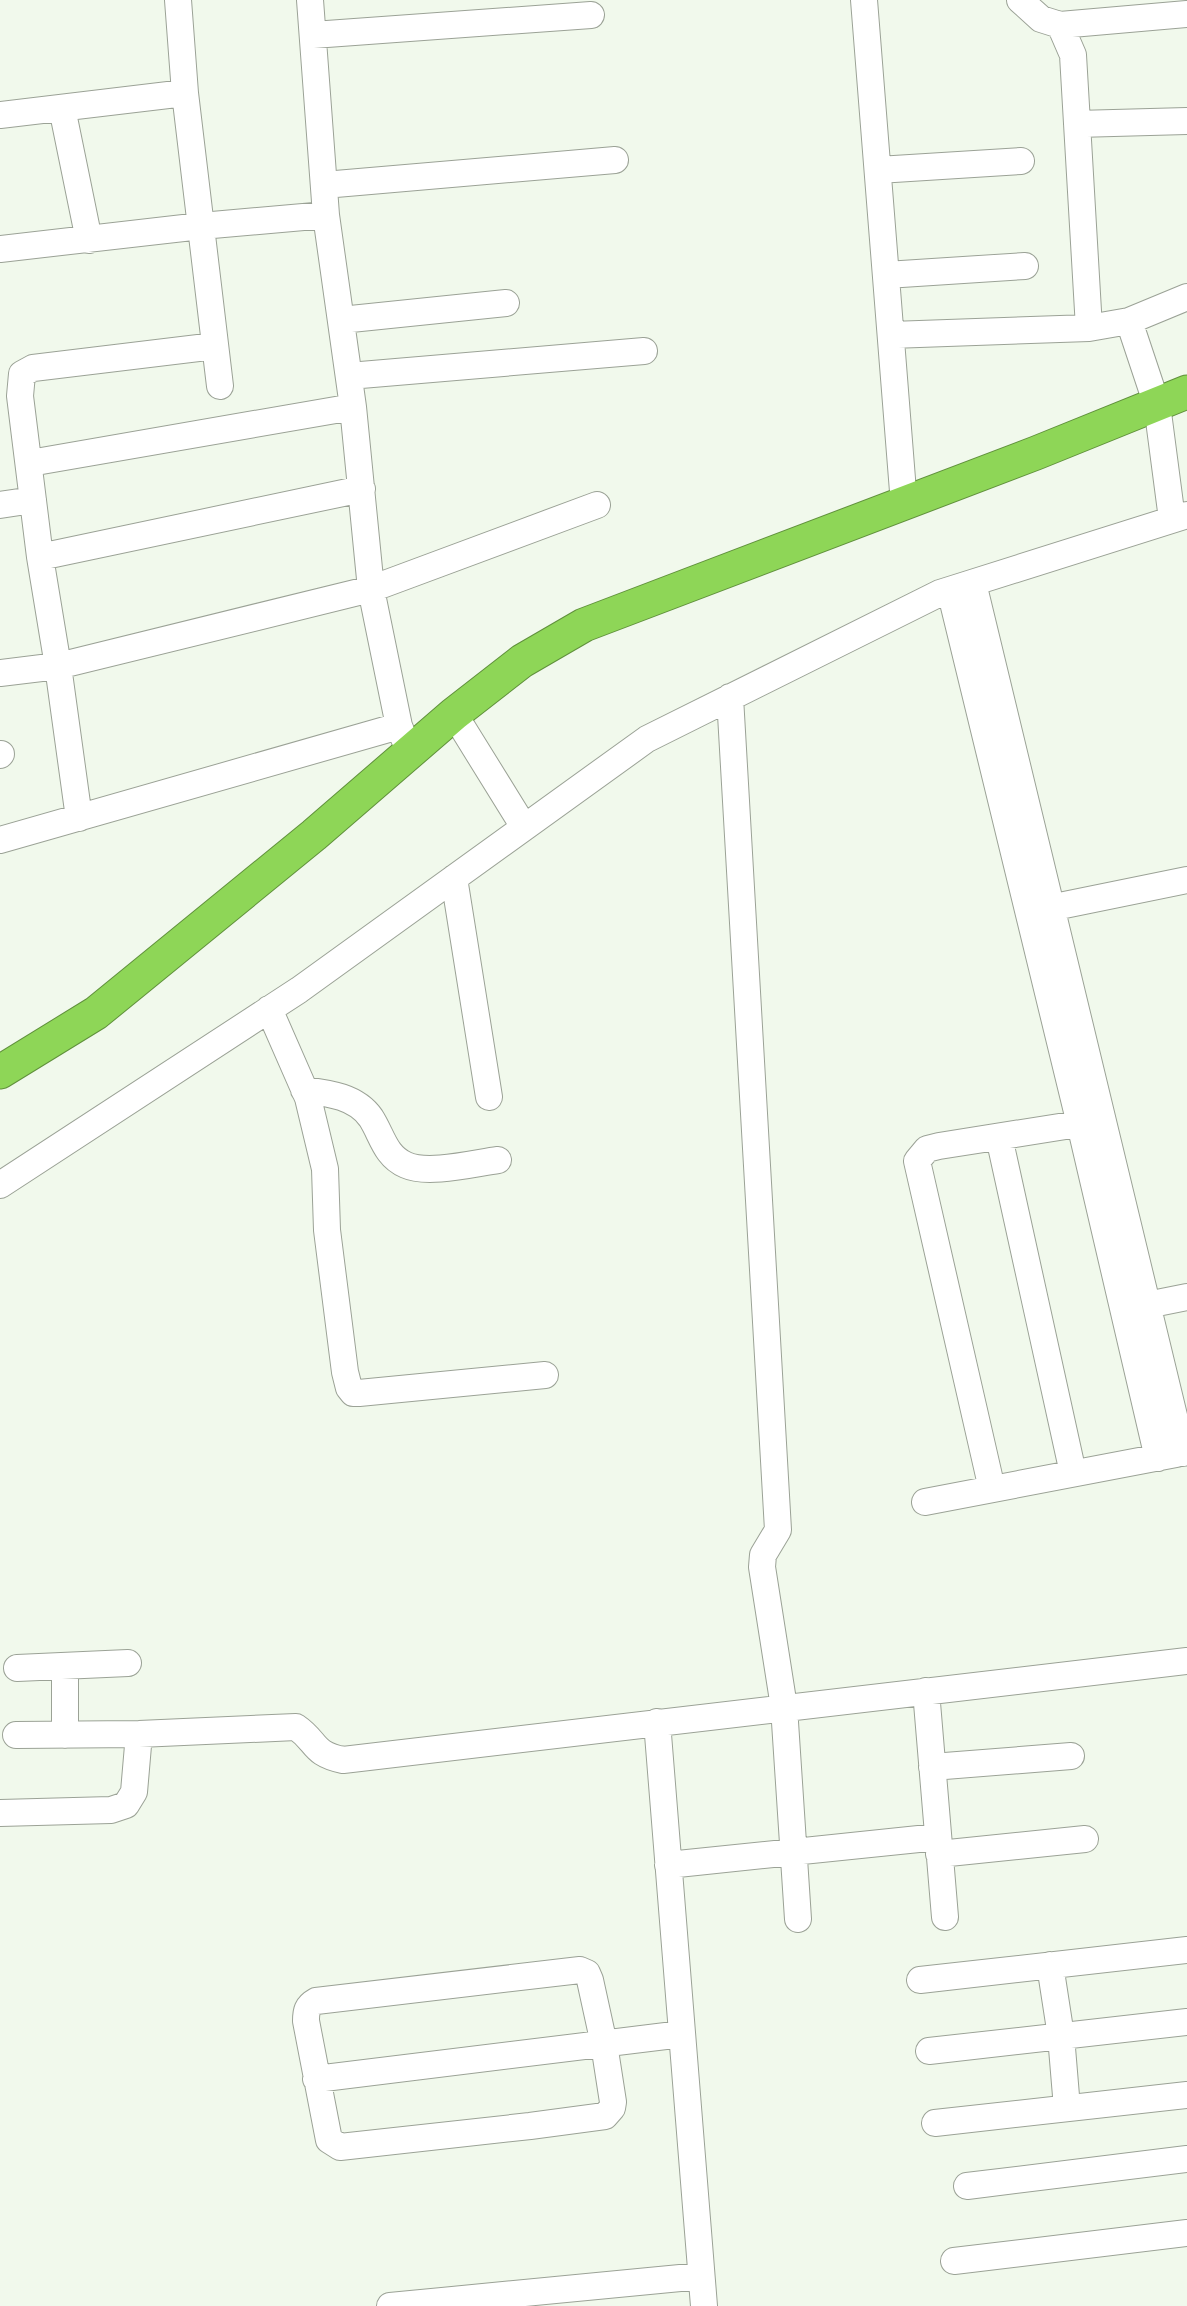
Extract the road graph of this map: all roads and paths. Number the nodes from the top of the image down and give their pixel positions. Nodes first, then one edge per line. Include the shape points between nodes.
1 (178, 0) edge
2 (310, 0) edge
3 (864, 0) edge
4 (1020, 0) edge
5 (1187, 14) edge
6 (591, 15) dead end
7 (1060, 25) junction
8 (313, 35) junction
9 (185, 93) junction
10 (62, 108) junction
11 (0, 115) edge
12 (1187, 121) edge
13 (1077, 124) junction
14 (615, 160) dead end
15 (1022, 161) dead end
16 (878, 170) junction
17 (324, 185) junction
18 (326, 215) junction
19 (201, 226) junction
20 (89, 240) junction
21 (0, 249) edge
22 (1025, 266) dead end
23 (886, 275) junction
24 (1187, 297) edge
25 (506, 303) dead end
26 (341, 320) junction
27 (1129, 321) junction
28 (1089, 328) junction
29 (891, 335) junction
30 (215, 346) junction
31 (644, 351) dead end
32 (349, 376) junction
33 (220, 386) dead end
34 (1187, 392) edge
35 (1157, 405) junction
36 (353, 407) junction
37 (30, 463) junction
38 (362, 489) junction
39 (33, 501) junction
40 (904, 504) junction
41 (0, 505) edge
42 (597, 505) dead end
43 (1179, 517) edge
44 (40, 557) junction
45 (961, 586) junction
46 (371, 589) junction
47 (58, 666) junction
48 (0, 673) edge
49 (730, 697) junction
50 (454, 714) junction
51 (404, 740) junction
52 (79, 818) junction
53 (524, 827) junction
54 (0, 840) edge
55 (454, 878) junction
56 (1187, 880) edge
57 (1040, 910) junction
58 (269, 1010) junction
59 (0, 1072) edge
60 (304, 1090) junction
61 (489, 1097) dead end
62 (1091, 1122) junction
63 (999, 1137) junction
64 (498, 1160) dead end
65 (0, 1185) edge
66 (1187, 1297) edge
67 (1147, 1305) junction
68 (545, 1375) dead end
69 (1176, 1454) edge
70 (1073, 1473) junction
71 (992, 1489) junction
72 (925, 1502) dead end
73 (1187, 1661) edge
74 (128, 1663) dead end
75 (65, 1666) junction
76 (17, 1668) dead end
77 (926, 1691) junction
78 (784, 1707) junction
79 (657, 1722) junction
80 (139, 1734) junction
81 (16, 1735) dead end
82 (65, 1735) junction
83 (1071, 1756) dead end
84 (932, 1767) junction
85 (0, 1813) edge
86 (1085, 1839) dead end
87 (939, 1846) junction
88 (794, 1854) junction
89 (668, 1865) junction
90 (945, 1917) dead end
91 (798, 1919) dead end
92 (1187, 1950) edge
93 (1050, 1965) junction
94 (920, 1980) dead end
95 (1187, 2022) edge
96 (682, 2034) junction
97 (1061, 2036) junction
98 (604, 2044) junction
99 (929, 2051) dead end
100 (316, 2079) junction
101 (1187, 2095) edge
102 (1067, 2108) junction
103 (935, 2123) dead end
104 (1187, 2159) edge
105 (967, 2186) dead end
106 (1187, 2233) edge
107 (954, 2261) dead end
108 (701, 2276) junction
109 (390, 2306) edge
110 (704, 2306) edge

1 - 9 street
2 - 8 street
3 - 16 street
4 - 7 street via 1041,19
5 - 7 street
6 - 8 street
7 - 13 street via 1073,55
8 - 17 street
9 - 10 street
9 - 19 street
10 - 11 street
10 - 20 street
12 - 13 street
13 - 28 street
14 - 17 street
15 - 16 street
16 - 23 street
17 - 18 street
18 - 19 street
18 - 26 street
19 - 20 street
19 - 30 street
20 - 21 street
22 - 23 street
23 - 29 street
24 - 27 street
25 - 26 street
26 - 32 street
27 - 28 street
27 - 35 street
28 - 29 street
29 - 40 street
30 - 33 street
30 - 37 street via 27,370 22,374 20,396
31 - 32 street
32 - 36 street
34 - 35 highway
35 - 40 highway
35 - 43 street
36 - 37 street
36 - 38 street
37 - 39 street
38 - 44 street
38 - 46 street
39 - 41 street
39 - 44 street
40 - 50 highway via 584,625 522,661
42 - 46 street
43 - 45 street
44 - 47 street
45 - 49 street
45 - 57 street
46 - 47 street
46 - 51 street
47 - 48 street
47 - 52 street
49 - 53 street via 647,739
49 - 78 street via 778,1530 764,1555 762,1568
50 - 51 highway
50 - 53 street
51 - 52 street
51 - 59 highway via 314,835 96,1013
52 - 54 street
53 - 55 street
55 - 58 street
55 - 61 street
56 - 57 street
57 - 62 street
58 - 60 street
58 - 65 street
60 - 64 street via 332,1094 358,1106 370,1117 384,1146 407,1166 427,1169
60 - 68 street via 325,1169 327,1230 345,1372 353,1393
62 - 63 street
62 - 67 street
62 - 69 street
63 - 70 street
63 - 71 street via 927,1149 917,1161
66 - 67 street
67 - 69 street
69 - 70 street
70 - 71 street
71 - 72 street
73 - 77 street
74 - 75 street
75 - 76 street
75 - 82 street
77 - 78 street
77 - 84 street
78 - 79 street
78 - 88 street
79 - 80 street via 343,1760 316,1750 296,1727
79 - 89 street
80 - 82 street
80 - 85 street via 134,1792 126,1805 111,1810
81 - 82 street
83 - 84 street
84 - 87 street
86 - 87 street
87 - 88 street
87 - 90 street
88 - 89 street
88 - 91 street
89 - 96 street
92 - 93 street
93 - 94 street
93 - 97 street
95 - 97 street
96 - 98 street
96 - 108 street
97 - 99 street
97 - 102 street
98 - 100 street
98 - 100 street via 613,2102 605,2116 530,2126 335,2146 329,2140
98 - 100 street via 590,1980 580,1970 316,2001 306,2011 306,2021
101 - 102 street
102 - 103 street
104 - 105 street
106 - 107 street
108 - 109 street
108 - 110 street

